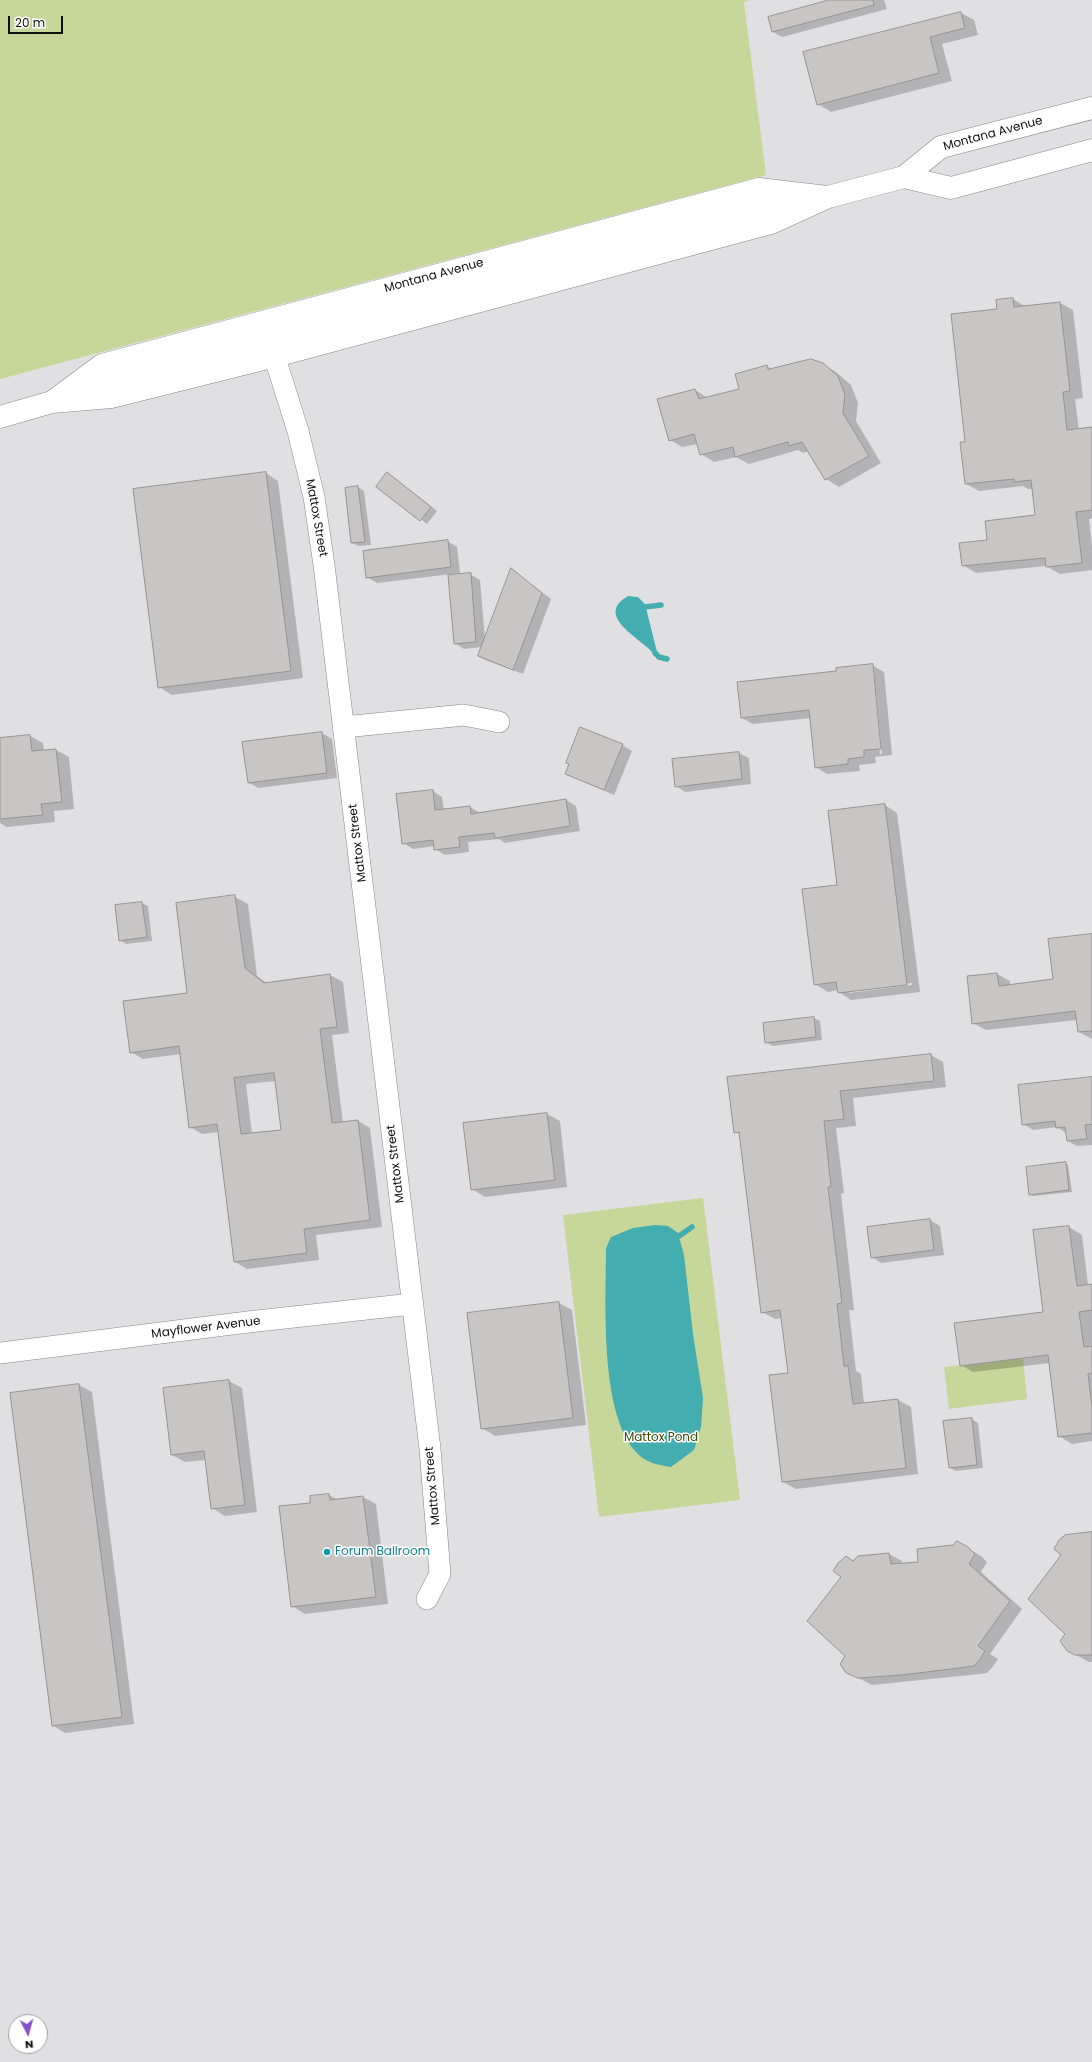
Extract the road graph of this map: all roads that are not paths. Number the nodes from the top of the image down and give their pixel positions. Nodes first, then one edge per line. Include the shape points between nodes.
1 (1092, 108) edge
2 (1092, 150) edge
3 (904, 177) junction
4 (807, 194) junction
5 (828, 197) junction
6 (272, 347) junction
7 (58, 397) junction
8 (0, 417) edge
9 (498, 722) dead end
10 (344, 727) junction
11 (412, 1304) junction
12 (0, 1353) edge
13 (427, 1599) dead end

1 - 3 highway, Montana Avenue via 941,146
2 - 3 highway, Montana Avenue via 951,188
3 - 5 highway, Montana Avenue
4 - 5 highway, Montana Avenue
4 - 6 highway
4 - 7 highway, Montana Avenue via 759,189 102,365
5 - 6 highway, Montana Avenue via 771,223
6 - 7 highway
6 - 10 street, Mattox Street via 298,431 314,497
7 - 8 highway, Montana Avenue
9 - 10 street via 464,714
10 - 11 street, Mattox Street
11 - 12 street, Mayflower Avenue
11 - 13 street, Mattox Street via 430,1449 440,1574

